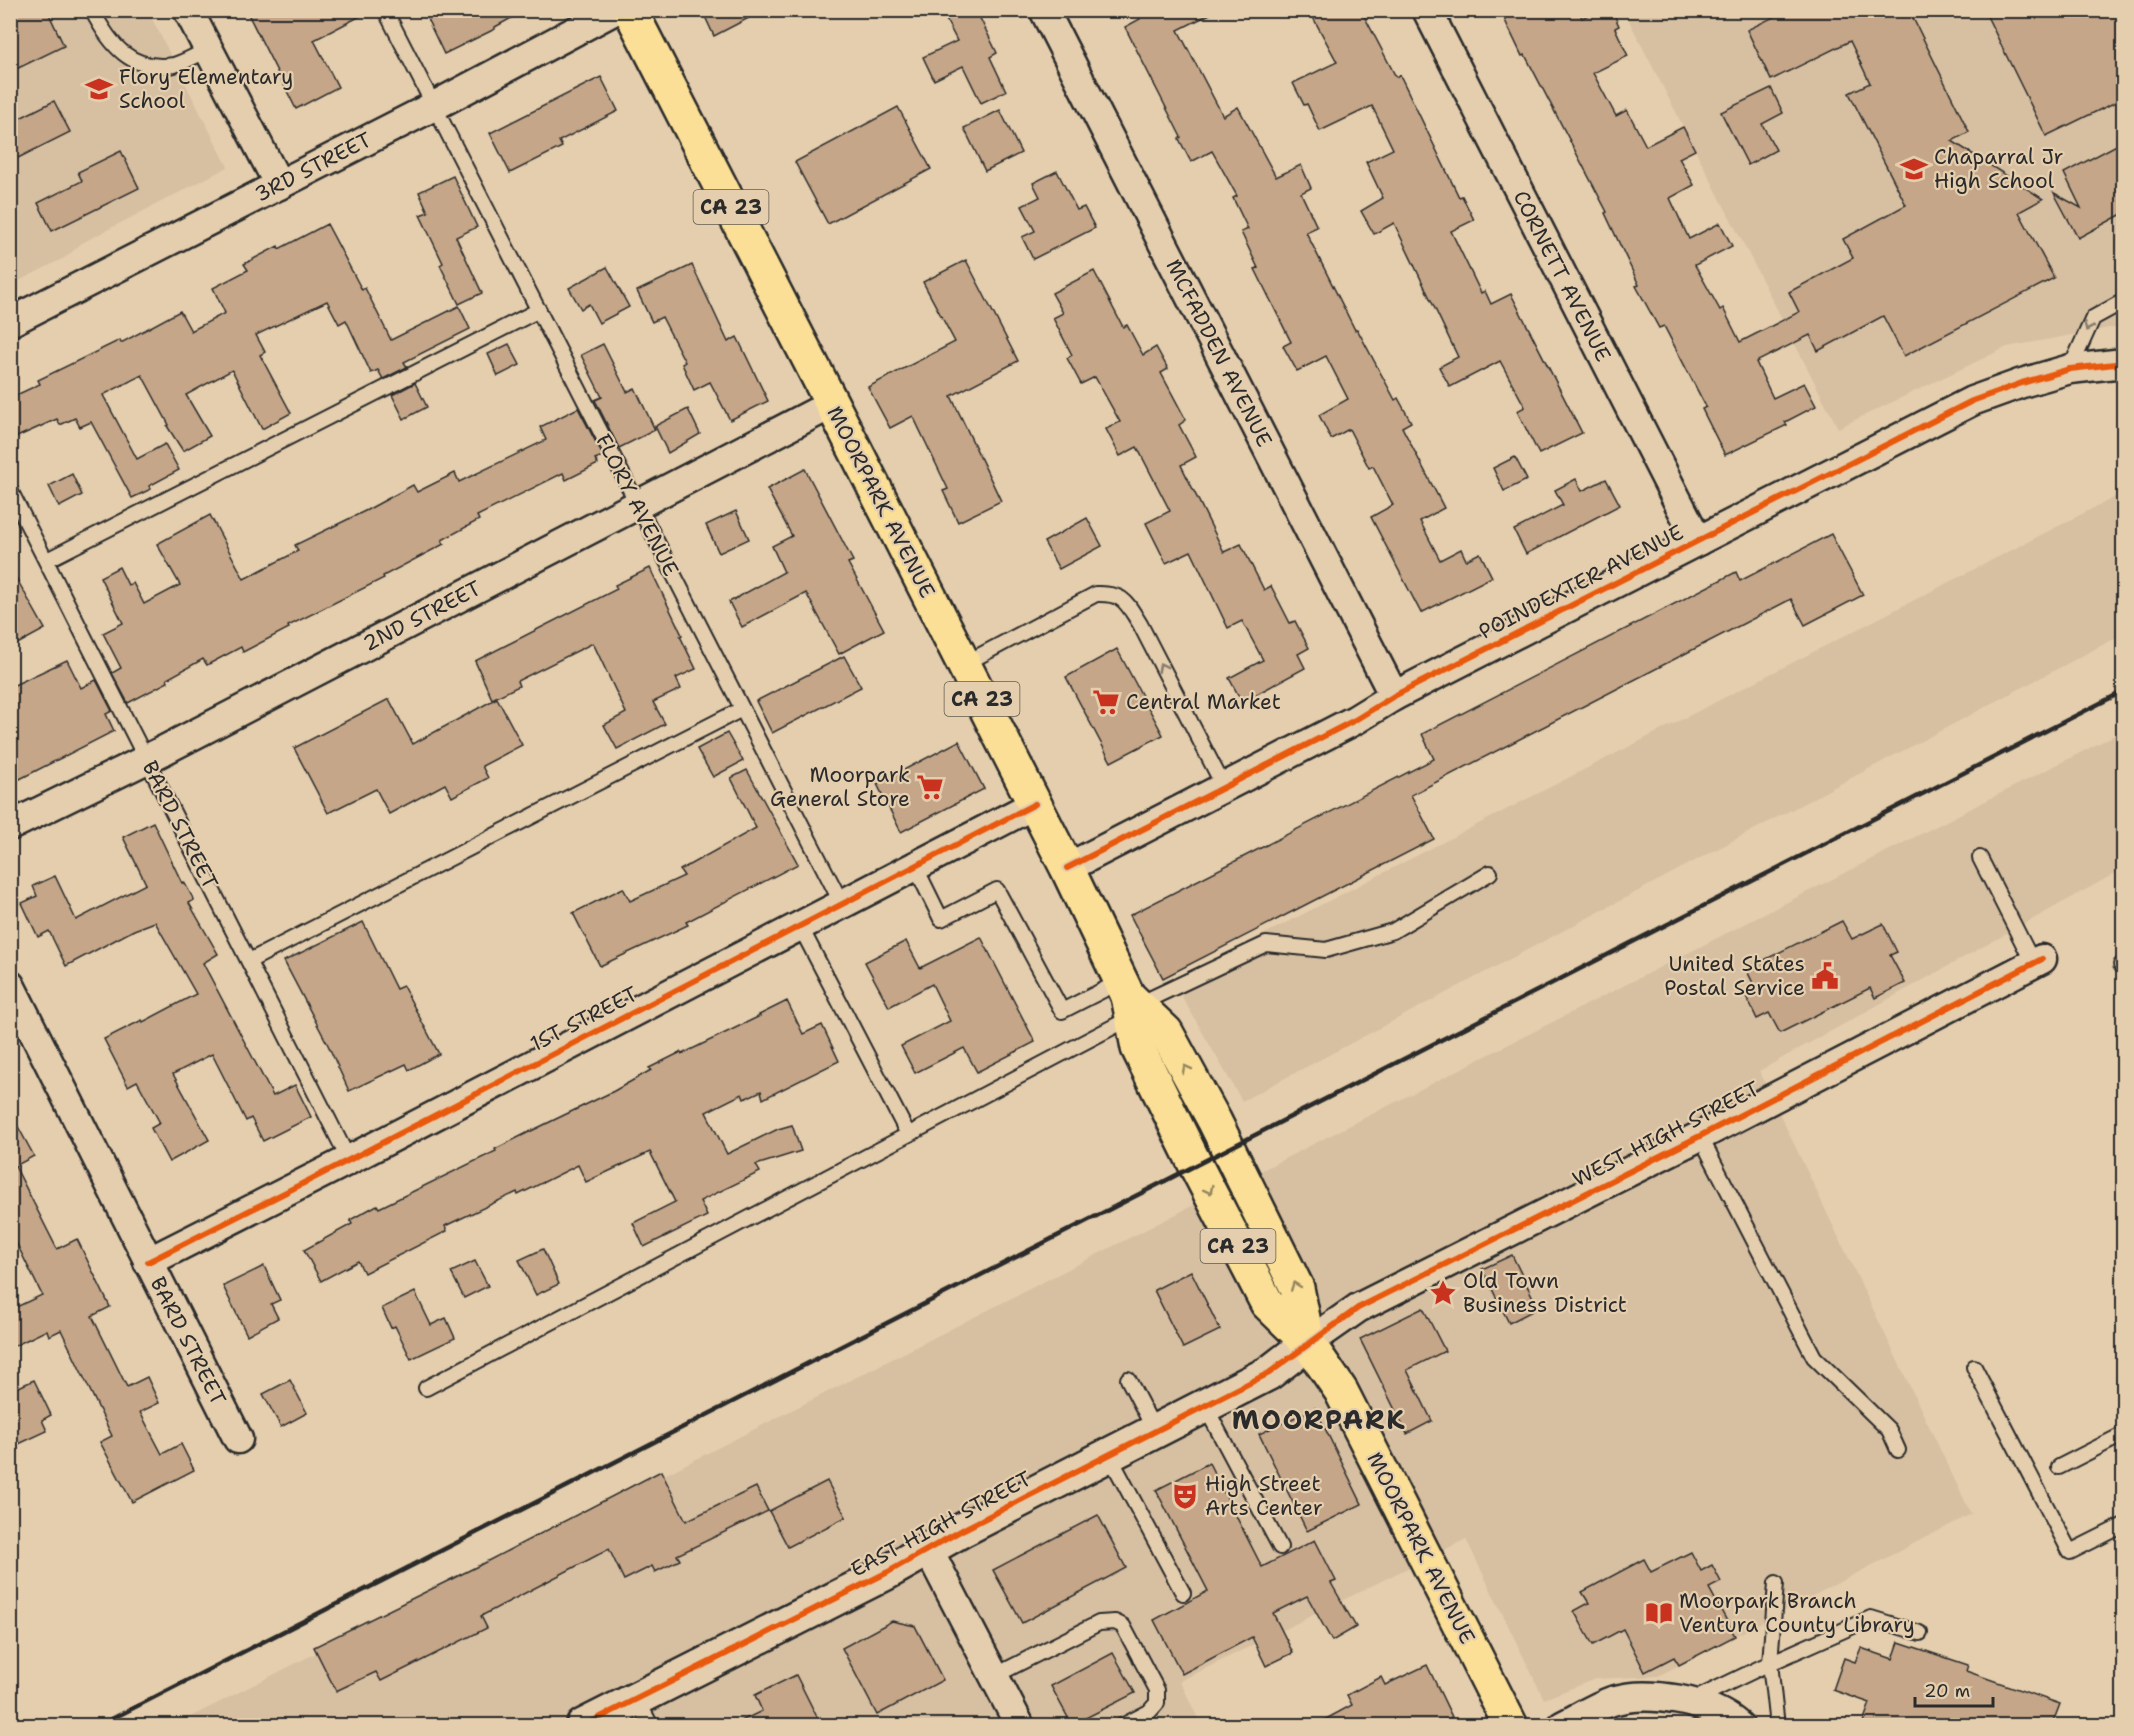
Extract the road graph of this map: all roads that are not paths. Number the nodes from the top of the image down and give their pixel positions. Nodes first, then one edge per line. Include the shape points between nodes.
1 (92, 10) edge
2 (188, 10) edge
3 (385, 10) edge
4 (615, 10) edge
5 (630, 10) edge
6 (1044, 10) edge
7 (1427, 10) edge
8 (208, 50) junction
9 (434, 106) junction
10 (279, 185) junction
11 (2124, 301) edge
12 (539, 310) junction
13 (10, 322) edge
14 (2124, 363) edge
15 (2070, 369) junction
16 (832, 404) junction
17 (10, 490) edge
18 (636, 504) junction
19 (1698, 541) junction
20 (47, 560) junction
21 (964, 664) junction
22 (1394, 696) junction
23 (742, 709) junction
24 (147, 759) junction
25 (1224, 787) junction
26 (1035, 804) junction
27 (10, 826) edge
28 (1980, 858) dead end
29 (915, 866) junction
30 (1067, 868) junction
31 (1491, 873) dead end
32 (842, 904) junction
33 (800, 926) junction
34 (249, 961) junction
35 (2038, 961) joint
36 (10, 985) edge
37 (1129, 1000) junction
38 (908, 1134) junction
39 (1700, 1136) junction
40 (349, 1161) junction
41 (148, 1262) junction
42 (1308, 1343) junction
43 (1974, 1367) dead end
44 (1128, 1379) dead end
45 (426, 1388) dead end
46 (1205, 1406) junction
47 (1155, 1431) junction
48 (2124, 1434) edge
49 (238, 1439) dead end
50 (1898, 1450) dead end
51 (1109, 1455) junction
52 (2059, 1467) dead end
53 (2124, 1525) edge
54 (1280, 1547) dead end
55 (928, 1549) junction
56 (1776, 1583) dead end
57 (1183, 1593) dead end
58 (1920, 1633) dead end
59 (1770, 1663) junction
60 (994, 1676) junction
61 (1689, 1702) junction
62 (644, 1712) edge
63 (584, 1725) edge
64 (1020, 1725) edge
65 (1122, 1725) edge
66 (1511, 1725) edge
67 (1562, 1725) edge
68 (1739, 1725) edge
69 (1777, 1725) edge

1 - 8 lane via 102,30 127,58 150,65 175,64
2 - 8 street
3 - 9 lane, FLORY AVENUE
4 - 9 street, 3RD STREET
5 - 16 main road, MOORPARK AVENUE / CA 23
6 - 22 street, MCFADDEN AVENUE
7 - 19 street, CORNETT AVENUE
8 - 10 street
9 - 10 street, 3RD STREET
9 - 12 lane, FLORY AVENUE
10 - 13 street, 3RD STREET
11 -> 15 lane via 2092,318
12 - 18 lane, FLORY AVENUE
12 - 20 lane
14 - 15 street, POINDEXTER AVENUE
15 - 19 street, POINDEXTER AVENUE via 1972,401
16 - 18 street, 2ND STREET
16 - 21 main road, MOORPARK AVENUE / CA 23
17 - 20 lane, BARD STREET
18 - 23 lane, FLORY AVENUE
18 - 24 street, 2ND STREET
19 - 22 street, POINDEXTER AVENUE
20 - 24 lane, BARD STREET
25 -> 21 lane via 1140,624 1126,601 1113,593 1096,594
21 - 26 main road, MOORPARK AVENUE / CA 23
22 - 25 street, POINDEXTER AVENUE
23 - 32 lane, FLORY AVENUE
23 - 34 lane
24 - 27 street, 2ND STREET
24 - 34 lane, BARD STREET
25 - 30 street, POINDEXTER AVENUE
26 - 29 street, 1ST STREET
26 - 30 main road, MOORPARK AVENUE / CA 23
28 - 35 lane
29 - 32 street, 1ST STREET
29 - 37 lane via 941,919 997,890 1062,1011
30 - 37 main road, MOORPARK AVENUE / CA 23
31 - 37 lane via 1393,931 1326,950 1266,944
32 - 33 street, 1ST STREET
33 - 38 lane
33 - 40 street, 1ST STREET
34 - 40 lane, BARD STREET
35 - 39 street, WEST HIGH STREET
36 - 41 street, BARD STREET
37 - 38 lane
37 - 42 main road, MOORPARK AVENUE / CA 23 via 1166,1032 1228,1148 1297,1288
38 - 45 lane
39 - 42 street, WEST HIGH STREET via 1358,1308
39 - 50 lane via 1814,1357 1889,1430
40 - 41 street, 1ST STREET
41 - 49 street, BARD STREET
42 - 46 street, EAST HIGH STREET via 1269,1372
42 - 66 main road, MOORPARK AVENUE / CA 23 via 1341,1391
43 - 53 lane via 2070,1552
44 - 47 lane
46 - 47 street, EAST HIGH STREET
46 - 54 lane
47 - 51 street, EAST HIGH STREET
48 - 52 lane
51 - 55 street, EAST HIGH STREET
51 - 57 lane
55 - 60 street
55 - 62 street, EAST HIGH STREET
56 - 59 lane
58 - 59 lane via 1871,1618
59 - 61 lane
59 - 69 lane
60 - 64 street
60 - 65 lane via 1099,1623 1115,1622 1123,1626 1157,1690 1157,1703 1149,1712
61 - 67 street via 1650,1696 1612,1701
61 - 68 street via 1731,1718
62 - 63 street, EAST HIGH STREET

